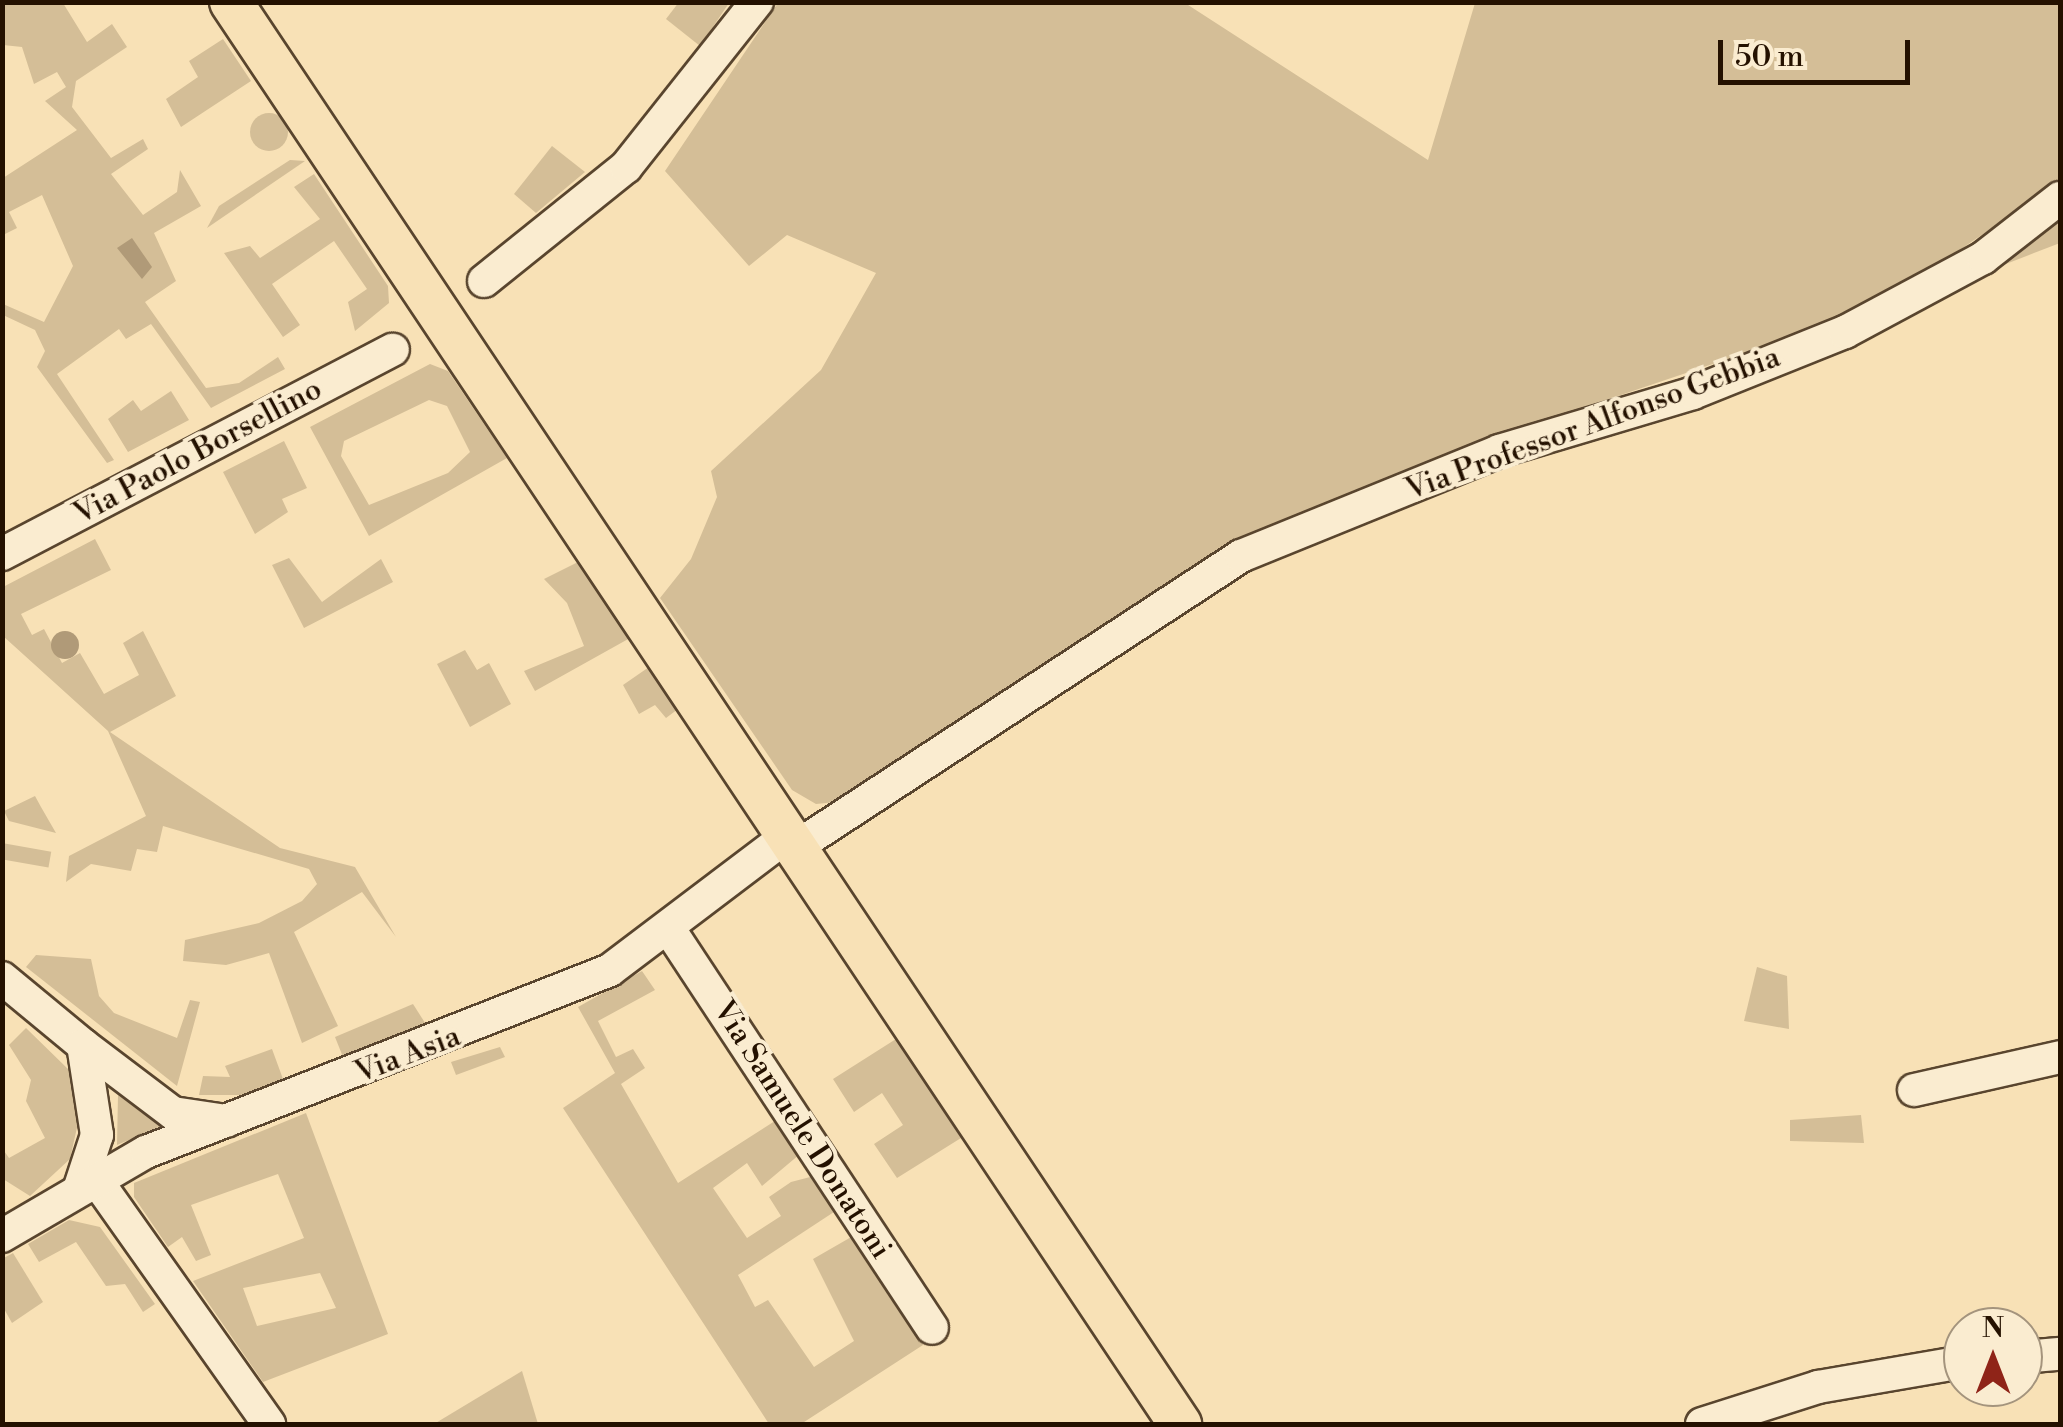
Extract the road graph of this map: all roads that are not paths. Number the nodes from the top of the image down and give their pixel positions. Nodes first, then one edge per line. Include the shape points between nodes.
1 (232, 2) edge
2 (757, 2) edge
3 (2060, 198) edge
4 (484, 281) dead end
5 (392, 350) dead end
6 (2, 554) edge
7 (795, 839) junction
8 (671, 932) junction
9 (2, 978) edge
10 (83, 1044) junction
11 (2060, 1057) edge
12 (1914, 1090) dead end
13 (230, 1122) junction
14 (88, 1186) junction
15 (2, 1236) edge
16 (932, 1328) dead end
17 (1943, 1365) edge
18 (269, 1424) edge
19 (1180, 1424) edge
20 (1702, 1424) edge

1 - 7 main road
2 - 4 street via 626,167
3 - 7 street, Via Professor Alfonso Gebbia via 1983,258 1845,332 1693,393 1499,451 1242,556
5 - 6 street, Via Paolo Borsellino
7 - 8 street, Via Asia
7 - 19 main road
8 - 13 street, Via Asia via 532,1008
8 - 16 street, Via Samuele Donatoni
9 - 10 street
10 - 13 street via 173,1113
10 - 14 street via 97,1135
11 - 12 street
13 - 14 street, Via Asia
14 - 15 street, Via Asia
14 - 18 street
17 - 20 street via 1818,1386

